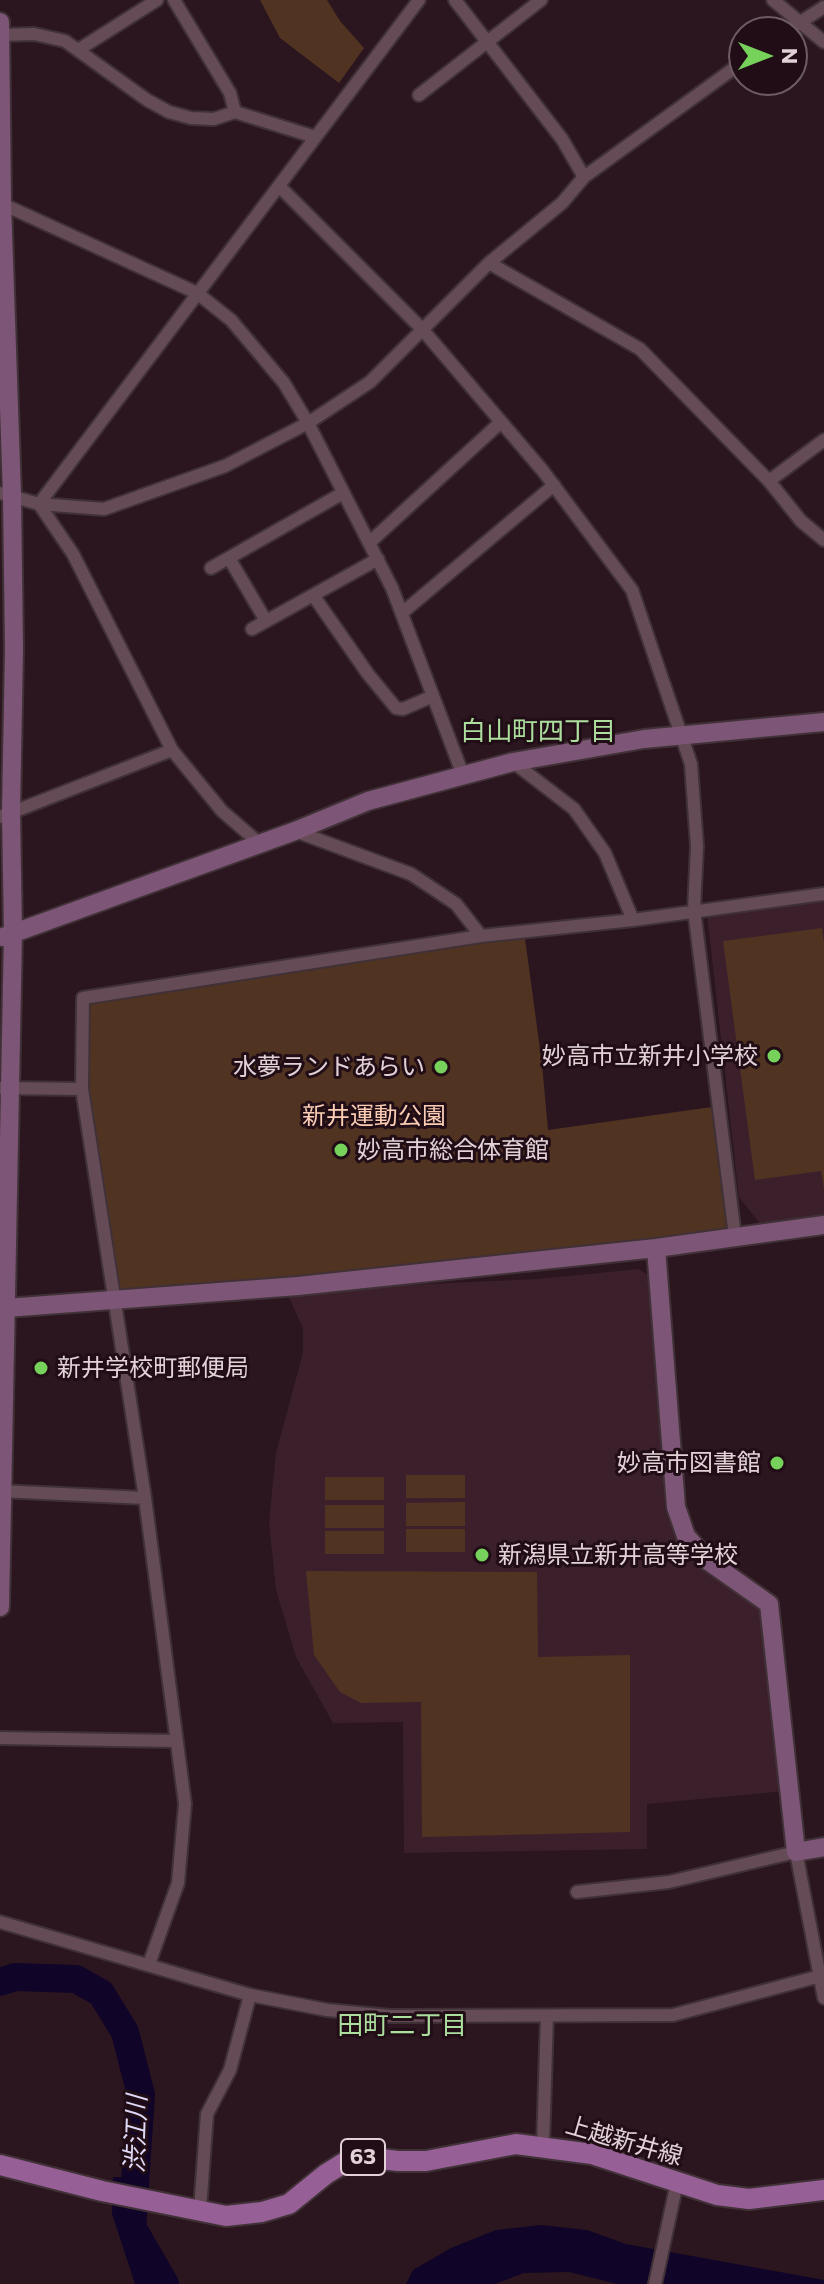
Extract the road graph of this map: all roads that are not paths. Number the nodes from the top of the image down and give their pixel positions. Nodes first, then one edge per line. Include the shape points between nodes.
1 (157, 0) edge
2 (174, 0) edge
3 (419, 0) edge
4 (455, 0) edge
5 (541, 0) edge
6 (773, 0) edge
7 (791, 16) edge
8 (0, 22) edge
9 (808, 30) edge
10 (0, 35) edge
11 (487, 42) junction
12 (824, 42) edge
13 (78, 50) junction
14 (728, 73) edge
15 (419, 95) dead end
16 (235, 112) junction
17 (315, 137) junction
18 (584, 177) junction
19 (280, 187) junction
20 (1, 203) edge
21 (489, 263) junction
22 (197, 293) junction
23 (422, 329) junction
24 (501, 422) junction
25 (308, 423) junction
26 (824, 440) edge
27 (769, 481) junction
28 (554, 485) junction
29 (343, 493) junction
30 (6, 494) edge
31 (39, 504) junction
32 (824, 540) edge
33 (369, 543) junction
34 (229, 558) junction
35 (378, 559) junction
36 (211, 568) dead end
37 (313, 595) junction
38 (402, 613) junction
39 (266, 621) junction
40 (252, 629) dead end
41 (433, 696) junction
42 (824, 722) edge
43 (683, 736) junction
44 (172, 750) junction
45 (513, 762) junction
46 (463, 775) junction
47 (5, 815) edge
48 (295, 831) junction
49 (259, 843) junction
50 (824, 894) edge
51 (694, 910) junction
52 (633, 920) junction
53 (6, 936) edge
54 (481, 936) junction
55 (4, 1088) edge
56 (82, 1089) junction
57 (824, 1225) edge
58 (735, 1236) junction
59 (656, 1248) junction
60 (113, 1298) junction
61 (6, 1308) junction
62 (1, 1491) edge
63 (145, 1498) junction
64 (0, 1607) edge
65 (0, 1738) edge
66 (176, 1741) junction
67 (824, 1847) edge
68 (796, 1852) junction
69 (577, 1892) dead end
70 (0, 1922) edge
71 (149, 1964) junction
72 (821, 1976) edge
73 (250, 1995) junction
74 (824, 1998) edge
75 (547, 2016) junction
76 (543, 2146) junction
77 (0, 2165) edge
78 (677, 2183) junction
79 (824, 2190) edge
80 (200, 2210) junction
81 (655, 2284) edge

1 - 13 street
2 - 16 street via 230,93
3 - 17 street
4 - 11 street
5 - 11 street
6 - 7 street
8 - 10 street
9 - 12 street
10 - 13 street via 34,34 65,41
10 - 20 street
11 - 15 street
11 - 18 street via 562,139
13 - 16 street via 169,112 214,119
14 - 18 street
16 - 17 street
17 - 19 street
18 - 21 street via 562,203
19 - 22 street
19 - 23 street
20 - 22 street
20 - 30 street
21 - 23 street
21 - 27 street via 640,349
22 - 25 street via 231,320 284,383
22 - 31 street
23 - 24 street
23 - 25 street via 370,382
24 - 28 street
24 - 33 street
25 - 29 street
25 - 31 street via 225,466 104,509
26 - 27 street
27 - 32 street
28 - 38 street
28 - 43 street via 632,590
29 - 33 street
29 - 34 street
30 - 31 street
30 - 47 street via 14,649
31 - 44 street via 73,554
33 - 35 street
34 - 36 street
34 - 39 street
35 - 37 street
35 - 38 street
37 - 39 street
37 - 41 street via 396,708
38 - 41 street
39 - 40 street
41 - 46 street
42 - 43 street
43 - 45 street
43 - 51 street via 691,764 697,846
44 - 47 street
44 - 49 street via 222,811
45 - 46 street
45 - 52 street via 574,809 605,853
46 - 48 street via 368,801
47 - 53 street
48 - 49 street
48 - 54 street via 411,874 456,904
49 - 53 street
50 - 51 street
51 - 52 street
51 - 58 street
52 - 54 street
53 - 55 street
54 - 56 street via 83,998
55 - 56 street
55 - 61 street
56 - 60 street
57 - 58 street
58 - 59 street
59 - 60 street via 298,1286
59 - 68 street via 676,1507 686,1536 708,1561 769,1604
60 - 61 street
60 - 63 street
61 - 62 street
62 - 63 street
62 - 64 street
63 - 66 street
65 - 66 street
66 - 71 street via 185,1804 178,1883
67 - 68 street
68 - 69 street via 669,1882
68 - 72 street
70 - 71 street
71 - 73 street
72 - 74 street
72 - 75 street via 673,2015
73 - 75 street via 390,2016
73 - 80 street via 230,2070 207,2114
75 - 76 street
76 - 78 main road, 上越新井線 / 63 via 592,2154
76 - 80 main road, 上越新井線 / 63 via 516,2144 426,2161 355,2156 289,2204 226,2216
77 - 80 main road, 上越新井線 / 63
78 - 79 main road, 上越新井線 / 63 via 749,2199
78 - 81 street

